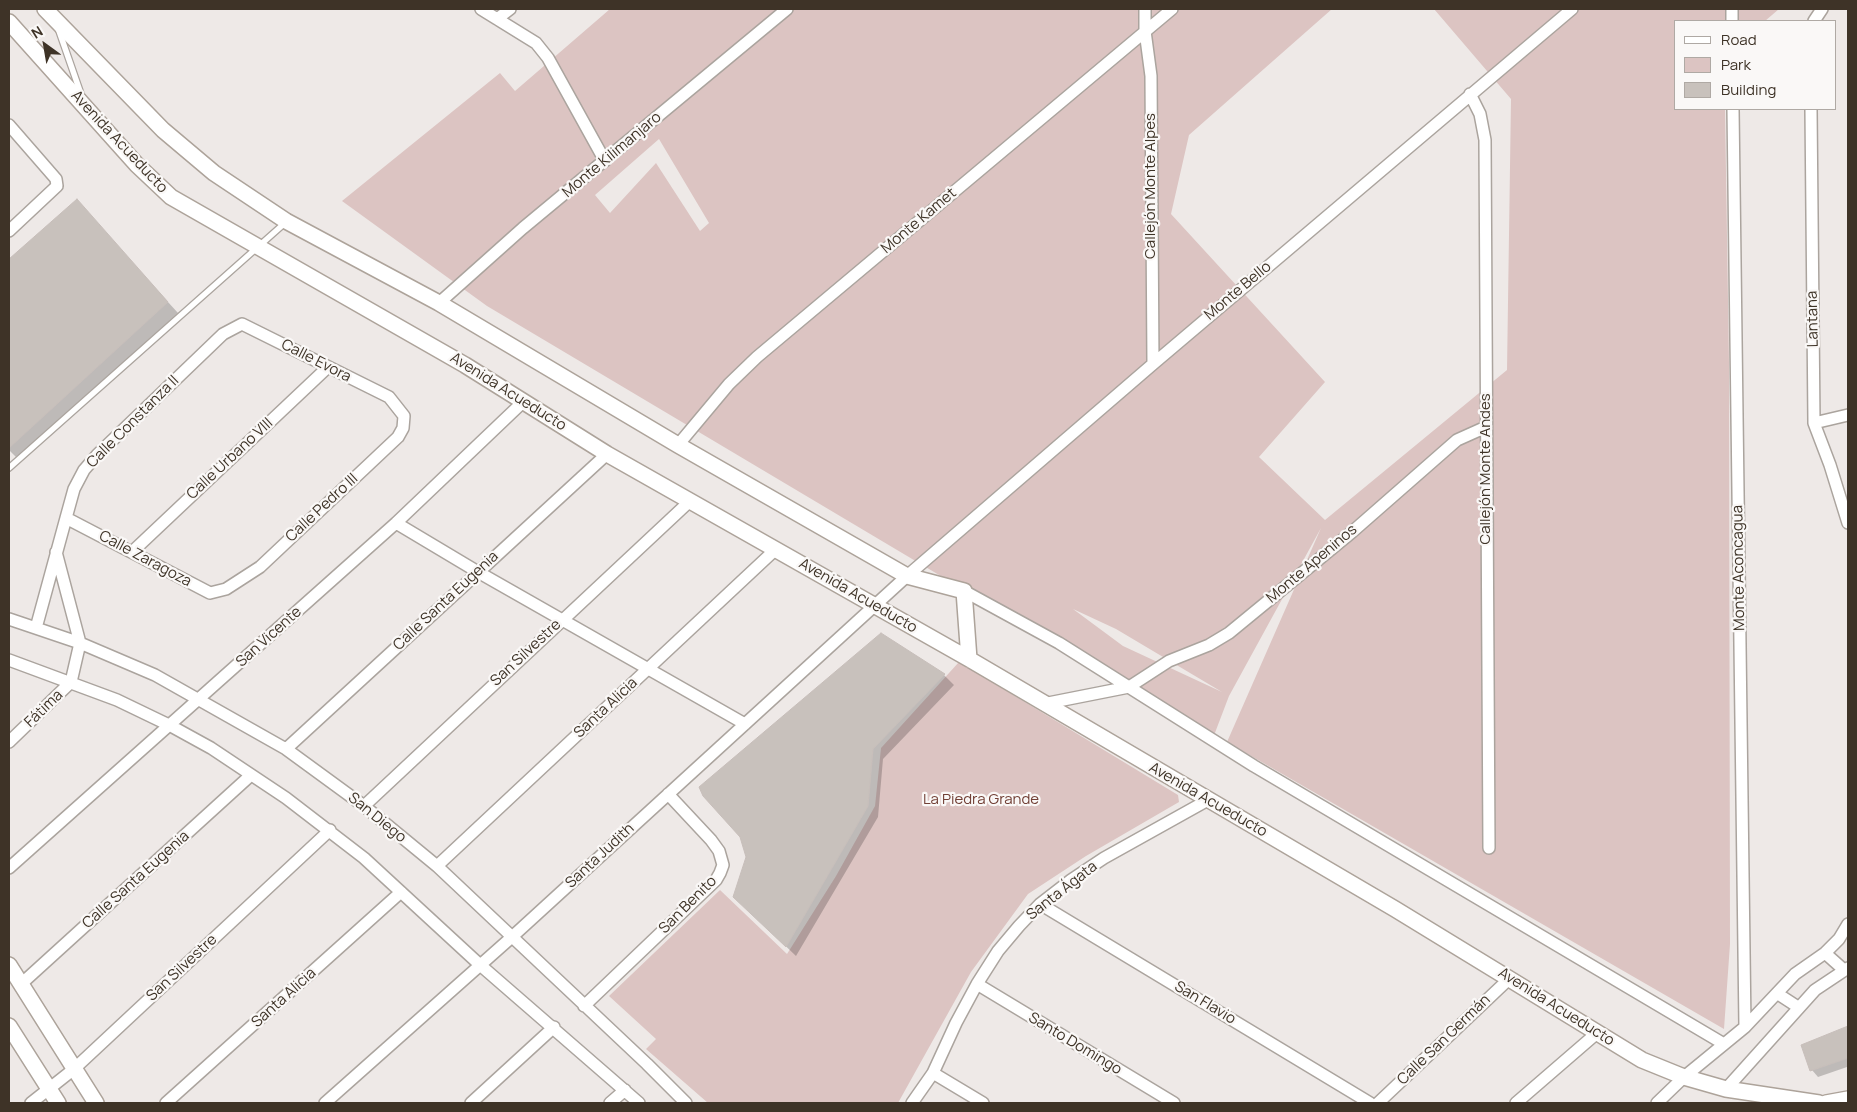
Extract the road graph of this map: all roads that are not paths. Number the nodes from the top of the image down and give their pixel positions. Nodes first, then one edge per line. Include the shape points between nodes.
1 (481, 9) edge
2 (510, 9) edge
3 (787, 9) edge
4 (1145, 9) edge
5 (1172, 9) edge
6 (1572, 9) edge
7 (1822, 9) edge
8 (50, 14) edge
9 (497, 20) junction
10 (1815, 20) edge
11 (9, 22) edge
12 (1145, 31) junction
13 (1470, 94) junction
14 (86, 108) junction
15 (1733, 110) edge
16 (1811, 110) edge
17 (9, 125) edge
18 (605, 161) junction
19 (286, 221) junction
20 (9, 231) edge
21 (258, 246) junction
22 (439, 302) junction
23 (223, 334) joint
24 (1153, 364) junction
25 (328, 367) junction
26 (524, 401) junction
27 (1848, 415) edge
28 (404, 416) joint
29 (1814, 423) junction
30 (1486, 427) junction
31 (678, 445) junction
32 (607, 454) junction
33 (9, 468) edge
34 (690, 501) junction
35 (66, 518) junction
36 (396, 523) junction
37 (1848, 523) edge
38 (776, 549) junction
39 (56, 552) junction
40 (132, 552) junction
41 (478, 572) junction
42 (908, 576) junction
43 (226, 589) joint
44 (964, 591) junction
45 (874, 606) junction
46 (9, 620) edge
47 (561, 620) junction
48 (36, 628) junction
49 (80, 643) junction
50 (9, 660) edge
51 (968, 660) junction
52 (648, 669) junction
53 (71, 682) junction
54 (1129, 687) junction
55 (200, 699) junction
56 (1043, 704) junction
57 (745, 724) junction
58 (171, 726) junction
59 (9, 742) edge
60 (286, 750) junction
61 (252, 774) junction
62 (668, 794) junction
63 (1208, 800) junction
64 (364, 806) junction
65 (330, 830) junction
66 (1489, 848) dead end
67 (436, 866) junction
68 (9, 868) edge
69 (401, 892) junction
70 (1040, 904) junction
71 (1848, 924) edge
72 (513, 936) junction
73 (1825, 953) junction
74 (480, 964) junction
75 (9, 965) edge
76 (1846, 969) edge
77 (1510, 978) junction
78 (977, 984) junction
79 (20, 985) junction
80 (1778, 994) junction
81 (584, 1006) junction
82 (1798, 1007) junction
83 (9, 1026) edge
84 (554, 1027) junction
85 (1745, 1027) junction
86 (1597, 1034) junction
87 (1724, 1044) junction
88 (74, 1069) junction
89 (933, 1073) junction
90 (1684, 1077) junction
91 (1726, 1089) junction
92 (49, 1090) junction
93 (624, 1090) junction
94 (1848, 1099) edge
95 (1760, 1100) edge
96 (31, 1103) edge
97 (58, 1103) edge
98 (96, 1103) edge
99 (166, 1103) edge
100 (324, 1103) edge
101 (471, 1103) edge
102 (610, 1103) edge
103 (639, 1103) edge
104 (686, 1103) edge
105 (912, 1103) edge
106 (983, 1103) edge
107 (1174, 1103) edge
108 (1370, 1103) edge
109 (1378, 1103) edge
110 (1516, 1103) edge
111 (1657, 1103) edge
112 (1819, 1103) edge
113 (1826, 1103) edge

1 - 9 street
2 - 9 street
3 - 18 street, Monte Kilimanjaro
4 - 12 street, Callejón Monte Alpes
5 - 12 street, Monte Kamet
6 - 13 street, Monte Bello
7 - 10 street
8 - 14 lane
8 - 19 street via 163,130 214,173
9 - 18 street via 536,43 548,58
11 - 14 street, Avenida Acueducto
12 - 24 street, Callejón Monte Alpes via 1151,76
12 - 31 street, Monte Kamet via 757,357 729,384
13 - 24 street, Monte Bello
13 - 30 street, Callejón Monte Andes via 1480,114 1485,140
14 - 21 street, Avenida Acueducto via 155,184 171,197
15 - 85 street, Monte Aconcagua
16 - 29 street, Lantana
17 - 20 street via 56,179 58,186
18 - 22 street, Monte Kilimanjaro
19 - 21 lane
19 - 22 street
21 - 26 street, Avenida Acueducto
21 - 33 lane
22 - 31 street
23 - 25 street, Calle Evora via 242,324
23 - 35 street, Calle Constanza II via 84,470 74,489
24 - 42 street, Monte Bello
25 - 28 street, Calle Evora via 389,397
25 - 40 street, Calle Urbano VIII
26 - 32 street, Avenida Acueducto
26 - 36 street, San Vicente
27 - 29 street
28 - 43 street, Calle Pedro III via 398,437 260,567
29 - 37 street, Lantana
30 - 54 street, Monte Apeninos via 1457,440 1229,633 1169,661
30 - 66 street, Callejón Monte Andes
31 - 42 street
32 - 34 street, Avenida Acueducto
32 - 41 street, Calle Santa Eugenia
34 - 38 street, Avenida Acueducto
34 - 47 street, San Silvestre
35 - 39 street, Calle Constanza II
35 - 40 street, Calle Zaragoza
36 - 41 street
36 - 55 street, San Vicente
38 - 45 street, Avenida Acueducto
38 - 52 street, Santa Alicia
39 - 48 street, Calle Constanza II
39 - 49 street
40 - 43 street, Calle Zaragoza via 210,593
41 - 47 street
41 - 60 street, Calle Santa Eugenia
42 - 44 street
42 - 45 street, Monte Bello
44 - 51 street
44 - 54 street
45 - 51 street, Avenida Acueducto
45 - 57 street, Santa Judith
46 - 48 street, San Diego
47 - 52 street
47 - 64 street, San Silvestre
48 - 49 street, San Diego
49 - 53 street, Fátima
49 - 55 street, San Diego via 155,675
50 - 53 street
51 - 56 street, Avenida Acueducto
52 - 57 street
52 - 67 street, Santa Alicia
53 - 58 street
53 - 59 street, Fátima
54 - 56 street
54 - 87 street via 1254,766
55 - 58 street, San Vicente
55 - 60 street, San Diego
56 - 63 street, Avenida Acueducto
57 - 62 street, Santa Judith
58 - 61 street
58 - 68 street, San Vicente
60 - 64 street, San Diego
61 - 65 street
61 - 79 street, Calle Santa Eugenia
62 - 72 street, Santa Judith
62 - 81 street, San Benito via 711,840 723,865 716,880
63 - 70 street, Santa Ágata via 1104,858
63 - 77 street, Avenida Acueducto
64 - 67 street, San Diego
65 - 69 street
65 - 88 street, San Silvestre
67 - 72 street, San Diego
69 - 74 street
69 - 99 street, Santa Alicia
70 - 78 street, Santa Ágata via 998,951
70 - 108 street, San Flavio
71 - 73 street
72 - 74 street, Santa Judith
72 - 81 street, San Diego
73 - 76 street
73 - 80 street via 1795,974
74 - 84 street
74 - 100 street, Santa Judith
75 - 79 street
76 - 82 street via 1815,990
77 - 86 street, Avenida Acueducto
77 - 109 street, Calle San Germán
78 - 89 street, Santa Ágata
78 - 107 street, Santo Domingo
79 - 88 street
80 - 82 street
80 - 85 street
81 - 104 street, San Diego
82 - 91 street
83 - 92 street
84 - 93 street
84 - 101 street
85 - 87 street
86 - 90 street, Avenida Acueducto via 1642,1060
86 - 110 street
87 - 90 street
88 - 92 street, San Silvestre
88 - 98 street
89 - 105 street, Santa Ágata
89 - 106 street
90 - 91 street, Avenida Acueducto
90 - 111 street
91 - 95 street, Avenida Acueducto
92 - 96 street, San Silvestre
92 - 97 street
93 - 102 street
93 - 103 street
94 - 113 street
95 - 112 street, Avenida Acueducto

